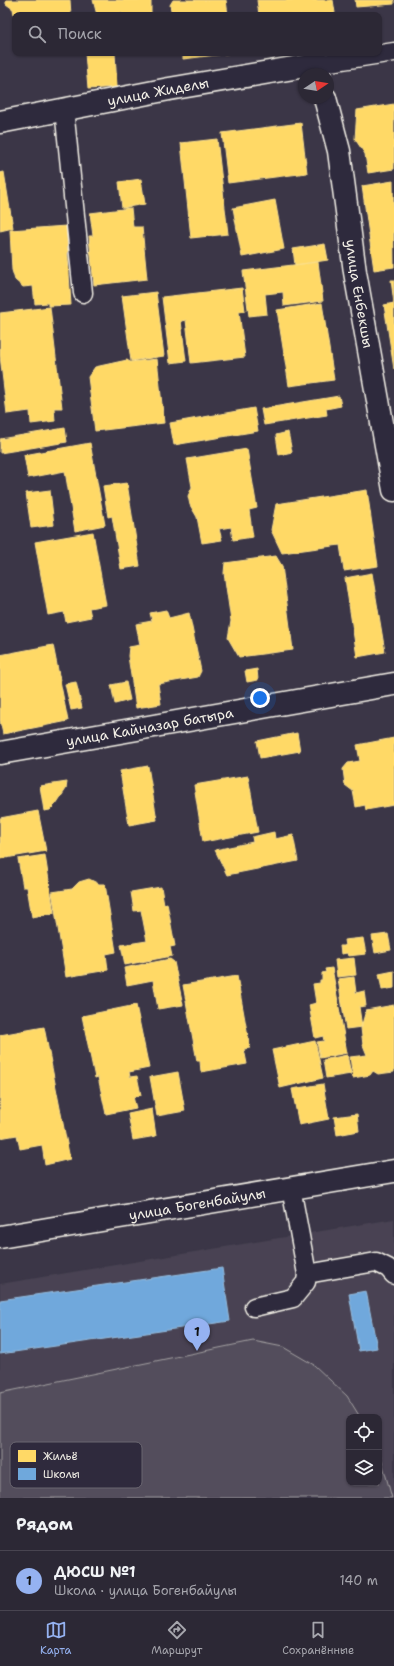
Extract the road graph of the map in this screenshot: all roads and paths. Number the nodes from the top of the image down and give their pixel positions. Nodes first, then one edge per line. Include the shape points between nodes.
1 (394, 52) edge
2 (382, 55) edge
3 (376, 56) edge
4 (322, 68) edge
5 (298, 72) edge
6 (327, 104) edge
7 (64, 109) junction
8 (0, 122) edge
9 (82, 293) dead end
10 (394, 490) edge
11 (394, 684) edge
12 (0, 754) edge
13 (394, 1171) edge
14 (292, 1188) junction
15 (0, 1237) edge
16 (307, 1274) junction
17 (394, 1275) edge
18 (254, 1307) dead end

1 - 2 lane
3 - 4 lane
5 - 7 street, улица Жиделы via 169,89
6 - 10 street, улица Енбекшы via 339,151 355,272
7 - 8 street, улица Жиделы
7 - 9 lane
11 - 12 street, улица Кайназар батыра
13 - 14 street, улица Богенбайулы
14 - 15 street, улица Богенбайулы
14 - 16 lane
16 - 17 lane via 376,1262 388,1268
16 - 18 lane via 306,1282 293,1298

